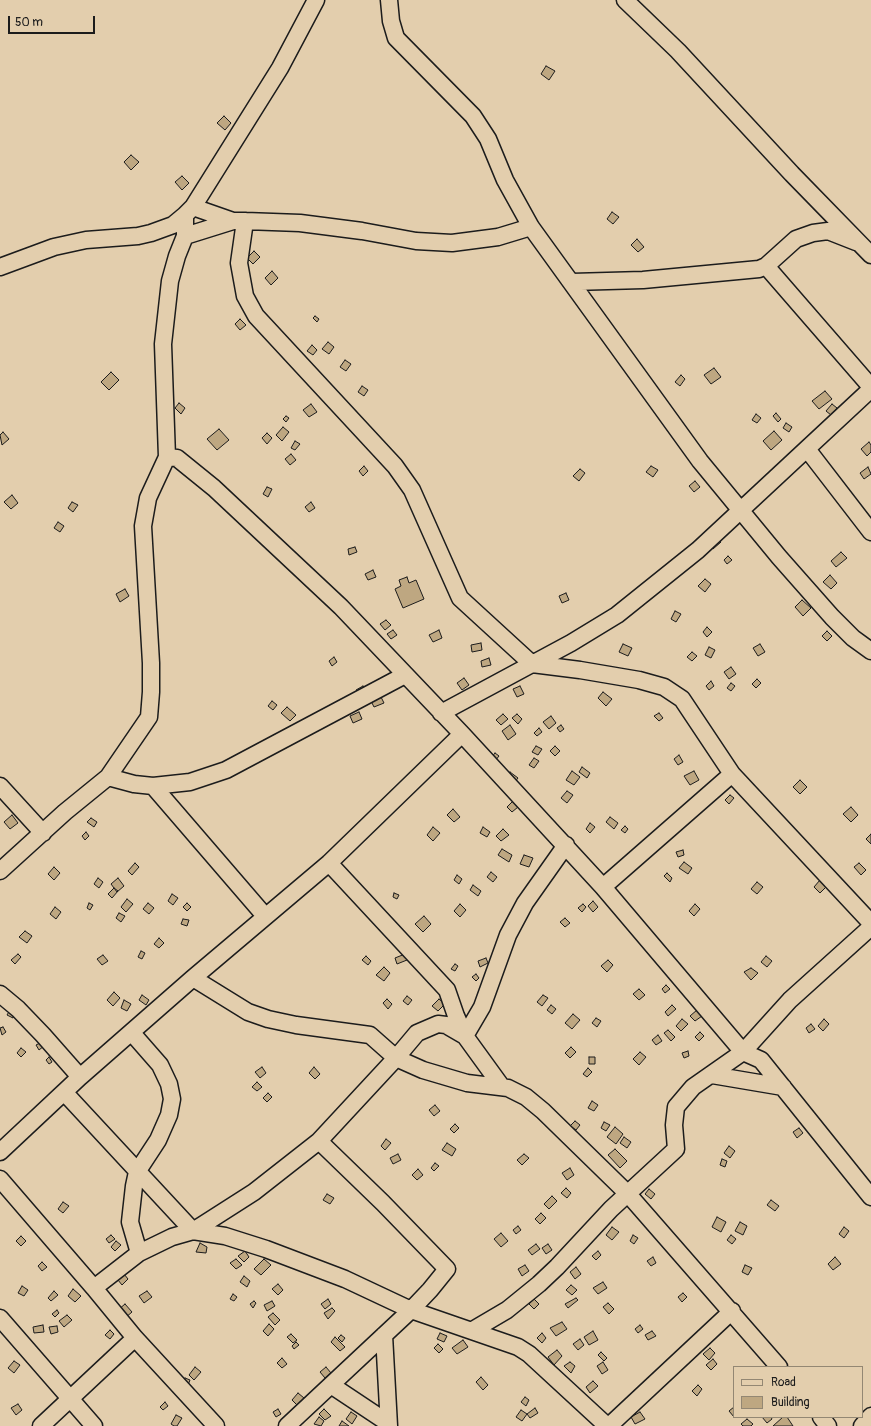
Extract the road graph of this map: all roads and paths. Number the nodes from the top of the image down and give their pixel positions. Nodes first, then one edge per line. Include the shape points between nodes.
1 (316, 0) edge
2 (389, 0) edge
3 (625, 0) edge
4 (189, 211) junction
5 (239, 221) junction
6 (531, 227) junction
7 (185, 236) junction
8 (868, 248) edge
9 (766, 266) junction
10 (0, 267) edge
11 (572, 282) junction
12 (871, 388) edge
13 (807, 449) junction
14 (167, 457) junction
15 (740, 511) junction
16 (871, 532) edge
17 (871, 651) edge
18 (532, 664) junction
19 (405, 675) junction
20 (441, 713) junction
21 (462, 734) junction
22 (732, 774) junction
23 (108, 777) junction
24 (0, 786) edge
25 (153, 786) junction
26 (43, 833) junction
27 (566, 845) junction
28 (329, 863) junction
29 (0, 871) edge
30 (604, 888) junction
31 (265, 916) junction
32 (871, 923) edge
33 (871, 927) edge
34 (193, 978) junction
35 (0, 994) edge
36 (132, 1033) junction
37 (465, 1036) junction
38 (743, 1052) junction
39 (396, 1058) junction
40 (712, 1075) junction
41 (80, 1077) junction
42 (502, 1087) junction
43 (783, 1087) junction
44 (64, 1092) junction
45 (318, 1141) junction
46 (0, 1152) edge
47 (137, 1172) junction
48 (3, 1188) edge
49 (628, 1194) junction
50 (871, 1197) edge
51 (192, 1231) junction
52 (139, 1253) junction
53 (94, 1288) junction
54 (412, 1310) junction
55 (732, 1311) junction
56 (0, 1318) edge
57 (473, 1330) junction
58 (384, 1335) junction
59 (135, 1338) junction
60 (778, 1366) edge
61 (331, 1385) junction
62 (70, 1399) junction
63 (871, 1416) edge
64 (822, 1418) edge
65 (389, 1424) edge
66 (41, 1426) edge
67 (94, 1426) edge
68 (216, 1426) edge
69 (287, 1426) edge
70 (608, 1426) edge
71 (828, 1426) edge
72 (862, 1426) edge

1 - 4 street via 280,68
2 - 6 street via 396,38 473,116 488,139 505,180
3 - 8 street via 678,51 792,174
4 - 5 street
4 - 7 street
4 - 10 street via 173,225 151,233 86,240 54,247
5 - 6 street via 300,223 416,241 452,243 498,237
5 - 7 street
5 - 18 street via 239,263 245,296 256,316 395,466 412,490 460,598
6 - 11 street
7 - 14 street via 170,281 164,344
8 - 9 street via 828,231 813,233 796,239
9 - 11 street via 759,269 687,276
9 - 12 street
11 - 15 street via 700,461
12 - 13 street
13 - 15 street
13 - 16 street
14 - 19 street via 177,458 214,488 341,607
14 - 23 street via 148,498 143,526 151,662 150,709 146,723
15 - 17 street via 832,617 853,638
15 - 18 street via 698,550 617,615
18 - 20 street
18 - 22 street via 639,680 664,687 682,699
19 - 20 street
19 - 25 street via 226,770 190,782
20 - 21 street
21 - 27 street
21 - 28 street
22 - 30 street
22 - 32 street
23 - 25 street
23 - 26 street
24 - 26 street
25 - 31 street
26 - 29 street
27 - 30 street
27 - 37 street via 516,920 495,968 482,1007
28 - 31 street
28 - 37 street via 447,990
30 - 38 street
31 - 34 street
33 - 38 street via 790,1000
34 - 36 street
34 - 39 street via 248,1012 268,1020 370,1035
35 - 41 street via 18,1009
36 - 41 street
36 - 47 street via 160,1065 169,1084 172,1099 169,1115 158,1140
37 - 39 street via 446,1025 432,1026 417,1034
37 - 42 street
38 - 40 street
38 - 43 street via 761,1060
39 - 42 street via 423,1070 467,1083
39 - 45 street
40 - 43 street
40 - 49 street via 693,1087 676,1107 676,1149
41 - 44 street
42 - 49 street via 526,1097 543,1111
43 - 50 street
44 - 46 street
44 - 47 street
45 - 51 street via 254,1192
45 - 54 street via 447,1269
47 - 51 street
47 - 52 street via 130,1222
48 - 53 street
49 - 55 street
49 - 57 street via 539,1284 507,1310
51 - 52 street via 172,1237
51 - 54 street via 225,1236 266,1249 346,1279
52 - 53 street
53 - 59 street
54 - 57 street
54 - 58 street
55 - 60 street
55 - 70 street
56 - 62 street
57 - 70 street via 518,1347 529,1354
58 - 61 street
58 - 65 street
59 - 62 street
59 - 68 street
61 - 65 street
61 - 69 street
62 - 66 street
62 - 67 street
63 - 72 street
64 - 71 street

